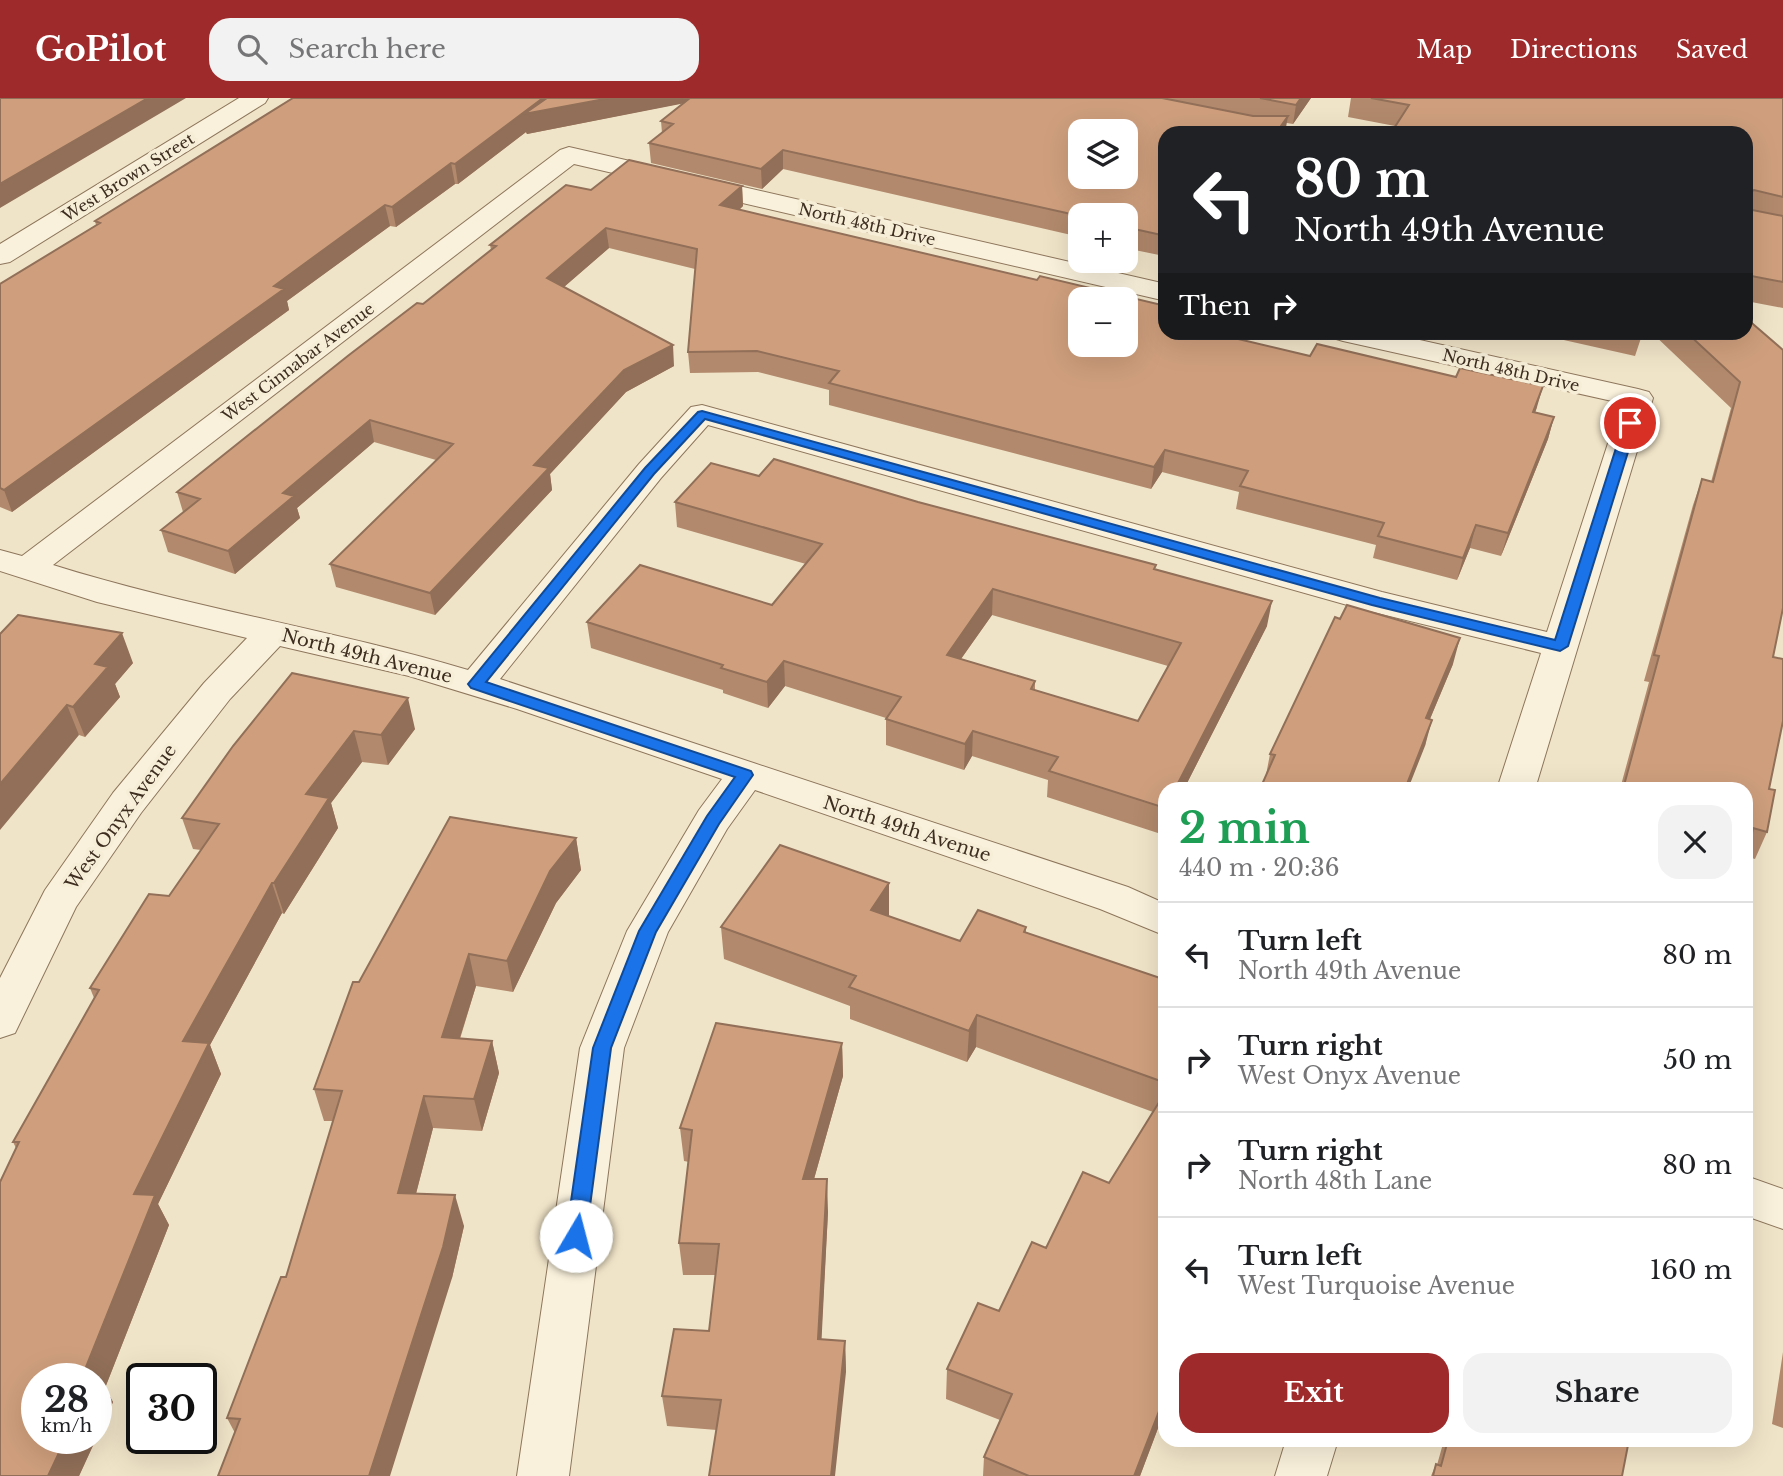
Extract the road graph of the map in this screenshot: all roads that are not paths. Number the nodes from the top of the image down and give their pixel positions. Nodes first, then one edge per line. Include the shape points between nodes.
1 (257, 98) edge
2 (569, 155) joint
3 (0, 256) edge
4 (1158, 291) edge
5 (1379, 340) edge
6 (13, 564) edge
7 (272, 632) junction
8 (1560, 646) junction
9 (476, 684) junction
10 (746, 775) junction
11 (1518, 782) edge
12 (1158, 917) edge
13 (1, 1016) edge
14 (1753, 1198) edge
15 (1783, 1209) edge
16 (1310, 1447) edge
17 (543, 1476) edge
18 (1301, 1476) edge

1 - 3 street, West Brown Street
2 - 4 street, North 48th Drive
2 - 6 street, West Cinnabar Avenue
5 - 8 street, North 48th Drive via 1638,398
6 - 7 street, North 49th Avenue via 110,594
7 - 9 street, North 49th Avenue
7 - 13 street, West Onyx Avenue via 217,691 127,803 60,901
8 - 9 street via 1377,602 702,414
8 - 11 street
9 - 10 street, North 49th Avenue
10 - 12 street, North 49th Avenue via 1114,898
10 - 17 street via 713,820 648,931 602,1048
14 - 15 street
16 - 18 street

